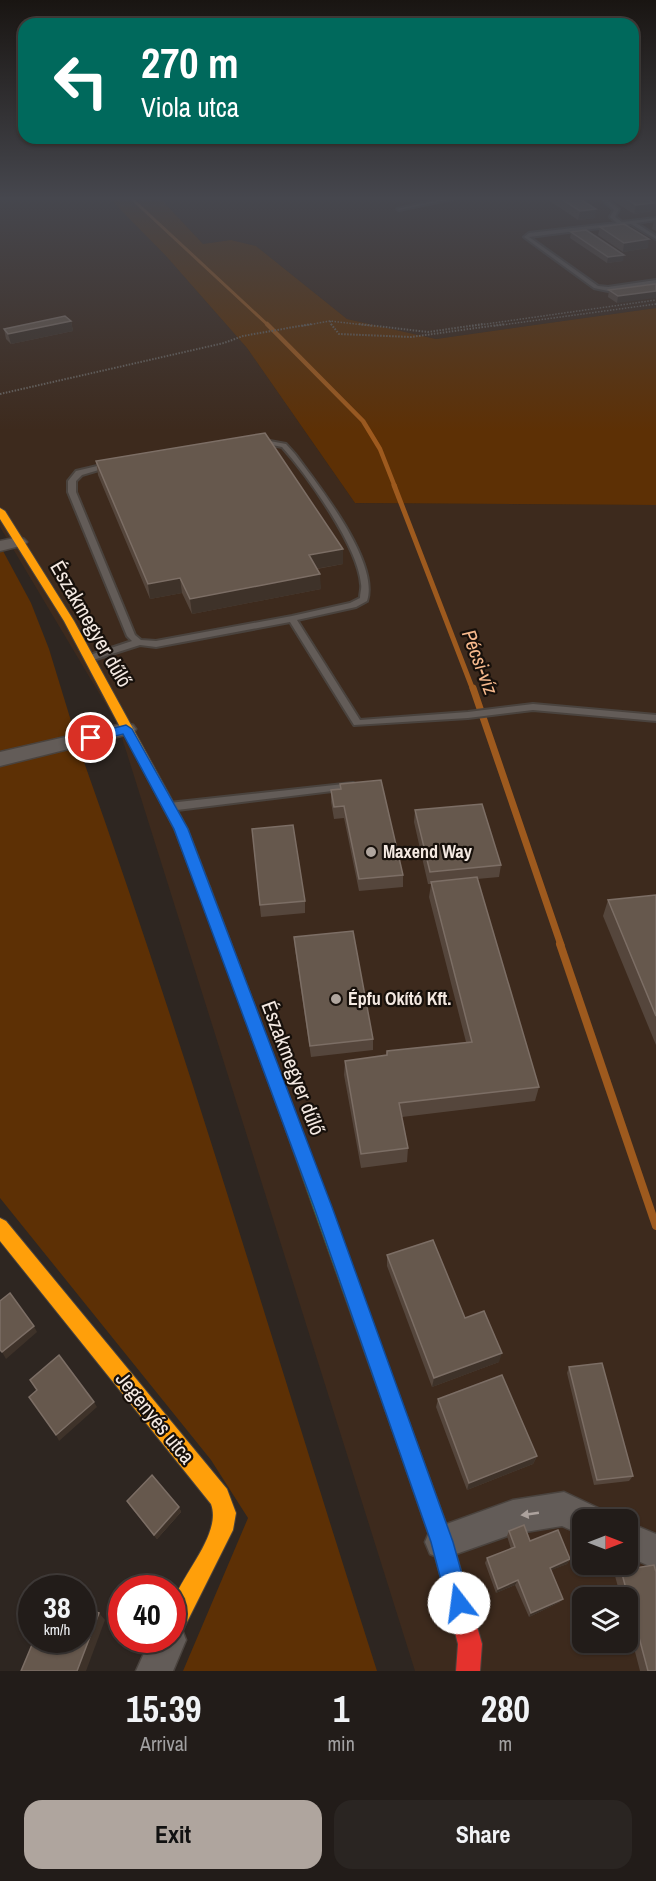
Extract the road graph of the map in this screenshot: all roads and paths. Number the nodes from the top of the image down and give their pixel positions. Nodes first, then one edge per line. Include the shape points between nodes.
1 (579, 275) edge
2 (656, 282) edge
3 (656, 302) edge
4 (330, 321) junction
5 (0, 394) edge
6 (253, 441) edge
7 (117, 464) edge
8 (0, 512) edge
9 (19, 542) junction
10 (0, 546) edge
11 (292, 619) junction
12 (139, 642) junction
13 (90, 658) junction
14 (656, 718) edge
15 (126, 729) junction
16 (0, 759) edge
17 (369, 784) edge
18 (169, 807) junction
19 (0, 1227) edge
20 (572, 1513) edge
21 (442, 1542) junction
22 (638, 1544) edge
23 (656, 1552) edge
24 (186, 1601) edge
25 (162, 1653) edge
26 (473, 1662) edge
27 (154, 1671) edge

1 - 2 lane via 596,287 608,289
3 - 4 path via 428,332
3 - 4 path via 411,337 339,334
4 - 5 path via 265,332
6 - 11 lane via 284,446 293,455 346,533 367,592 364,599 353,604
7 - 12 lane via 79,473 72,481 72,492 131,636
8 - 9 street, Északmegyer dűlő
9 - 10 street
9 - 13 street, Északmegyer dűlő
11 - 12 lane via 180,641
11 - 14 lane via 357,723 533,706
12 - 13 lane
13 - 15 street, Északmegyer dűlő
15 - 16 street
15 - 18 street, Északmegyer dűlő
17 - 18 lane
18 - 21 street, Északmegyer dűlő via 181,829 319,1196
19 - 24 street, Jegenyés utca via 219,1497 225,1512 222,1530
20 -> 21 street via 564,1509 513,1517
21 - 26 street, Északmegyer dűlő
22 - 23 street
25 - 27 street

